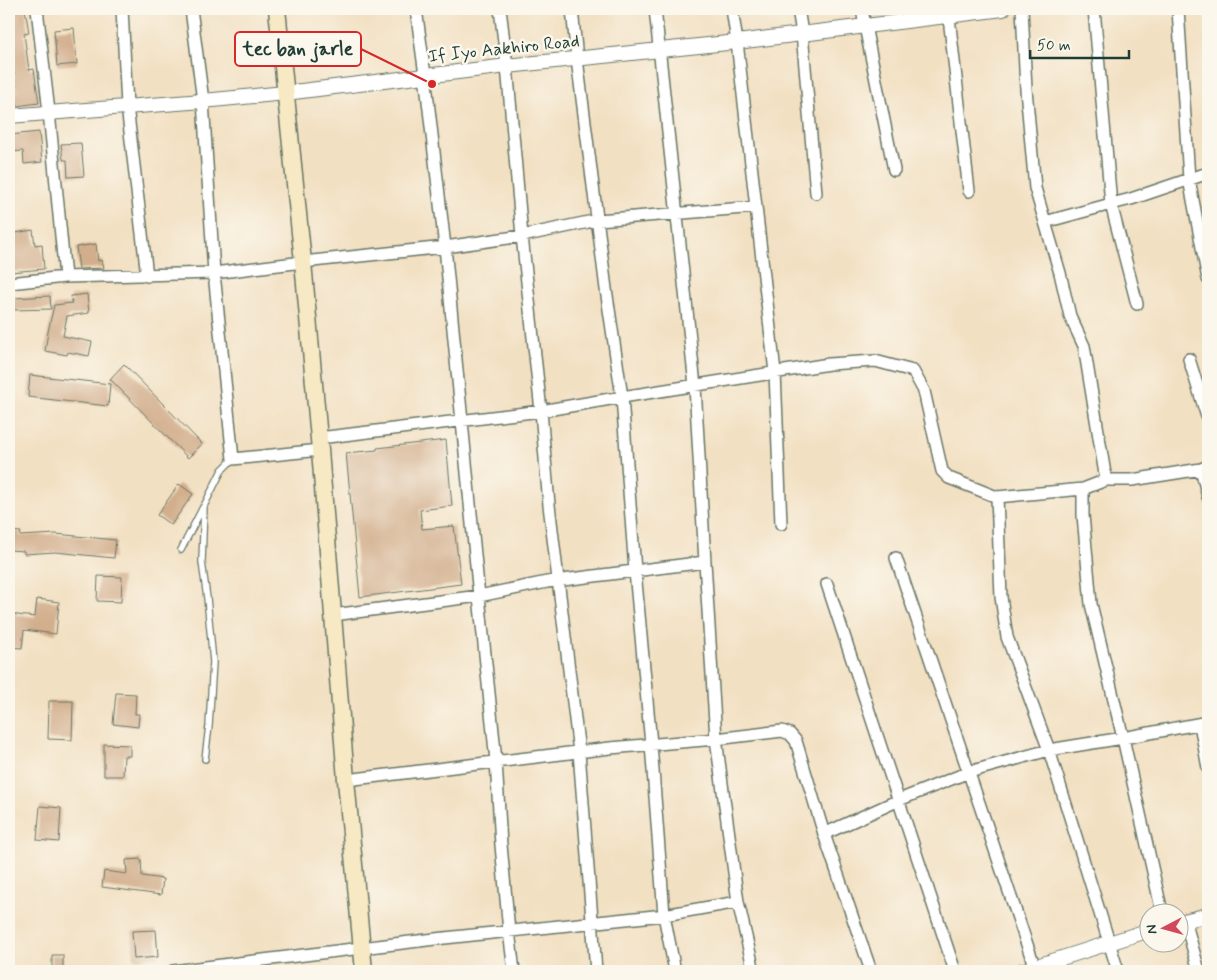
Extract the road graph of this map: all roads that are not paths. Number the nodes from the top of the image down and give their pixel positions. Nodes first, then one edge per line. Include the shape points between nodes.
1 (37, 9) edge
2 (122, 9) edge
3 (191, 9) edge
4 (277, 9) edge
5 (416, 9) edge
6 (500, 9) edge
7 (572, 9) edge
8 (655, 9) edge
9 (732, 9) edge
10 (798, 9) edge
11 (862, 9) edge
12 (1004, 9) edge
13 (1022, 9) edge
14 (1094, 9) edge
15 (1178, 9) edge
16 (948, 12) edge
17 (865, 26) junction
18 (802, 33) junction
19 (737, 42) junction
20 (660, 50) junction
21 (577, 59) junction
22 (507, 66) junction
23 (426, 76) junction
24 (286, 92) junction
25 (204, 100) junction
26 (127, 106) junction
27 (49, 112) junction
28 (9, 116) edge
29 (894, 170) dead end
30 (1208, 173) edge
31 (1189, 179) junction
32 (969, 191) dead end
33 (816, 193) dead end
34 (1111, 204) junction
35 (756, 207) junction
36 (676, 213) junction
37 (598, 220) junction
38 (1045, 222) junction
39 (522, 236) junction
40 (445, 247) junction
41 (303, 262) junction
42 (214, 273) junction
43 (147, 276) junction
44 (65, 277) junction
45 (1208, 279) edge
46 (9, 282) edge
47 (1137, 304) dead end
48 (1189, 359) dead end
49 (775, 372) junction
50 (695, 386) junction
51 (622, 396) junction
52 (541, 411) junction
53 (1208, 420) edge
54 (463, 422) junction
55 (319, 444) junction
56 (233, 458) junction
57 (1205, 468) edge
58 (1106, 480) junction
59 (1083, 489) junction
60 (997, 497) junction
61 (1208, 497) edge
62 (204, 506) junction
63 (781, 524) dead end
64 (180, 550) dead end
65 (896, 558) dead end
66 (705, 562) junction
67 (635, 571) junction
68 (558, 581) junction
69 (827, 584) dead end
70 (479, 596) junction
71 (333, 614) junction
72 (1204, 723) edge
73 (1123, 738) junction
74 (716, 739) junction
75 (651, 744) junction
76 (1049, 750) junction
77 (579, 752) junction
78 (204, 759) dead end
79 (496, 761) junction
80 (1208, 768) edge
81 (969, 772) junction
82 (346, 780) junction
83 (899, 800) junction
84 (824, 834) junction
85 (738, 902) junction
86 (1160, 902) edge
87 (664, 915) junction
88 (1208, 915) edge
89 (1190, 919) edge
90 (591, 924) junction
91 (509, 931) junction
92 (1140, 933) edge
93 (1109, 943) junction
94 (1190, 945) edge
95 (362, 947) junction
96 (189, 970) edge
97 (1031, 970) edge
98 (173, 971) edge
99 (364, 971) edge
100 (514, 971) edge
101 (596, 971) edge
102 (675, 971) edge
103 (754, 971) edge
104 (871, 971) edge
105 (955, 971) edge
106 (1118, 971) edge
107 (1199, 971) edge

1 - 27 street
2 - 26 street
3 - 25 street
4 - 24 main road
5 - 23 street
6 - 22 street
7 - 21 street
8 - 20 street
9 - 19 street
10 - 18 street
11 - 17 street
12 - 16 street, If Iyo Aakhiro Road
13 - 38 street via 1035,188
14 - 34 street
15 - 31 street
16 - 17 street, If Iyo Aakhiro Road
16 - 32 street
17 - 18 street, If Iyo Aakhiro Road
17 - 29 street
18 - 19 street, If Iyo Aakhiro Road
18 - 33 street
19 - 20 street, If Iyo Aakhiro Road
19 - 35 street
20 - 21 street, If Iyo Aakhiro Road
20 - 36 street
21 - 22 street, If Iyo Aakhiro Road
21 - 37 street
22 - 23 street, If Iyo Aakhiro Road
22 - 39 street
23 - 24 street, If Iyo Aakhiro Road
23 - 40 street
24 - 25 street, If Iyo Aakhiro Road
24 - 41 main road
25 - 26 street, If Iyo Aakhiro Road
25 - 42 street
26 - 27 street, If Iyo Aakhiro Road
26 - 43 street
27 - 28 street, If Iyo Aakhiro Road
27 - 44 street
30 - 31 street
31 - 34 street
31 - 45 street
34 - 38 street
34 - 47 street
35 - 36 street
35 - 49 street
36 - 37 street
36 - 50 street
37 - 39 street
37 - 51 street
38 - 58 street via 1070,316 1084,346
39 - 40 street
39 - 52 street
40 - 41 street
40 - 54 street
41 - 42 street
41 - 55 main road
42 - 43 street
42 - 56 street
43 - 44 street
44 - 46 street
48 - 53 street
49 - 50 street
49 - 60 street via 875,361 913,370 924,391 942,471 949,478
49 - 63 street
50 - 51 street
50 - 66 street
51 - 52 street
51 - 67 street
52 - 54 street
52 - 68 street
54 - 55 street
54 - 70 street
55 - 56 street
55 - 71 main road
56 - 62 lane via 222,470
57 - 58 street via 1132,480
57 - 61 street
58 - 59 street
59 - 60 street
59 - 73 street via 1091,604
60 - 76 street via 1001,597 1007,636
62 - 64 lane
62 - 78 lane via 202,562 213,662
65 - 81 street
66 - 67 street
66 - 74 street
67 - 68 street
67 - 75 street
68 - 70 street
68 - 77 street
69 - 83 street
70 - 71 street
70 - 79 street
71 - 82 main road
72 - 73 street
72 - 80 street
73 - 76 street
73 - 86 street
74 - 75 street
74 - 84 street via 782,732 790,734 796,741
74 - 85 street
75 - 77 street
75 - 87 street
76 - 81 street
76 - 93 street
77 - 79 street
77 - 90 street
79 - 82 street
79 - 91 street
81 - 83 street
81 - 97 street
82 - 95 main road
83 - 84 street
83 - 105 street
84 - 104 street
85 - 87 street
85 - 103 street
87 - 90 street
87 - 102 street
88 - 89 street
90 - 91 street
90 - 101 street
91 - 95 street
91 - 100 street
92 - 93 street
93 - 97 street
93 - 106 street
94 - 107 street
95 - 96 street
95 - 99 main road
96 - 98 street

